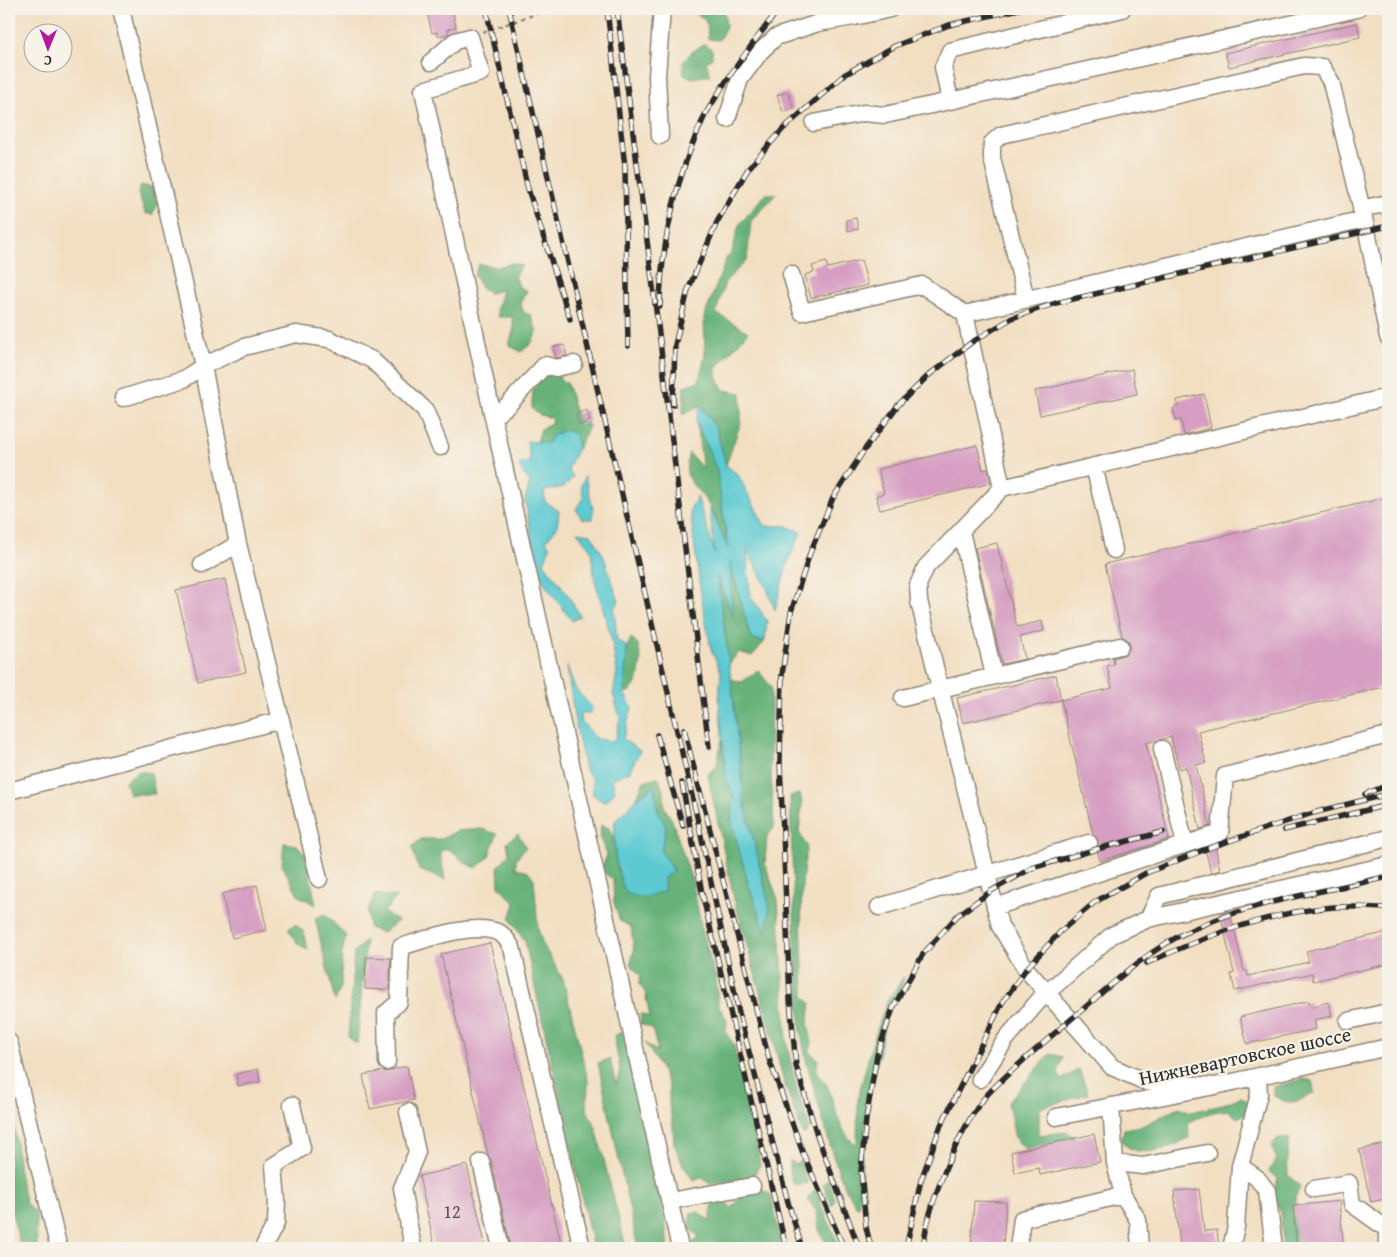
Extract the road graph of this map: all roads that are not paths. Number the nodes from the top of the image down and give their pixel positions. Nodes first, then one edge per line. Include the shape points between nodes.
1 (121, 9) edge
2 (662, 9) edge
3 (890, 9) edge
4 (1122, 9) edge
5 (1357, 9) edge
6 (431, 62) dead end
7 (950, 101) junction
8 (727, 119) dead end
9 (814, 123) dead end
10 (660, 136) dead end
11 (1388, 203) edge
12 (1362, 214) junction
13 (791, 274) dead end
14 (1026, 300) junction
15 (965, 314) junction
16 (1388, 337) edge
17 (574, 364) dead end
18 (203, 366) junction
19 (1388, 397) edge
20 (123, 398) dead end
21 (493, 417) junction
22 (440, 447) dead end
23 (1094, 466) junction
24 (1002, 488) junction
25 (961, 531) junction
26 (238, 544) junction
27 (1114, 550) dead end
28 (202, 565) dead end
29 (1120, 646) dead end
30 (994, 676) junction
31 (940, 688) junction
32 (903, 698) dead end
33 (281, 720) junction
34 (1388, 735) edge
35 (1162, 749) dead end
36 (9, 790) edge
37 (1388, 838) edge
38 (1089, 843) dead end
39 (1185, 844) junction
40 (1388, 865) edge
41 (987, 875) junction
42 (319, 879) dead end
43 (879, 907) dead end
44 (995, 907) junction
45 (1148, 919) junction
46 (1046, 993) junction
47 (1388, 1012) edge
48 (1348, 1021) dead end
49 (9, 1042) edge
50 (1388, 1047) edge
51 (387, 1062) dead end
52 (1258, 1076) junction
53 (980, 1079) dead end
54 (1215, 1086) junction
55 (292, 1105) dead end
56 (1110, 1106) junction
57 (408, 1112) dead end
58 (1056, 1117) dead end
59 (1207, 1153) dead end
60 (480, 1162) dead end
61 (1115, 1163) junction
62 (1240, 1166) junction
63 (752, 1186) dead end
64 (1314, 1189) dead end
65 (1123, 1195) junction
66 (670, 1201) junction
67 (1388, 1229) edge
68 (57, 1248) edge
69 (263, 1248) edge
70 (413, 1248) edge
71 (501, 1248) edge
72 (582, 1248) edge
73 (680, 1248) edge
74 (1018, 1248) edge
75 (1140, 1248) edge
76 (1231, 1248) edge
77 (1274, 1248) edge
78 (1387, 1248) edge

1 - 18 street
2 - 10 street via 657,76
3 - 8 street via 818,23 776,37 740,79
4 - 7 street via 950,52 943,67
5 - 7 street
6 - 21 street via 455,41 470,37 481,73 423,90
7 - 9 street via 885,115 864,113
11 - 12 street
12 - 14 street
12 - 14 street via 1330,82 1322,67 1304,66 1001,136 992,143 992,158
12 - 16 street
13 - 15 street via 802,312 922,285
14 - 15 street
15 - 24 street
17 - 21 street via 556,368 545,365
18 - 20 street via 184,379
18 - 22 street via 244,347 296,334 328,339 372,360 425,410
18 - 26 street
19 - 23 street
21 - 66 street
23 - 24 street
23 - 27 street
24 - 25 street
25 - 30 street
25 - 31 street via 926,567 918,585
26 - 28 street
26 - 33 street
29 - 30 street
30 - 31 street
31 - 32 street
31 - 41 street
33 - 36 street
33 - 42 street
34 - 39 street via 1225,776 1220,833
35 - 39 street
37 - 45 street via 1159,896
38 - 41 street
39 - 44 street
40 - 45 street
41 - 43 street
41 - 44 street
44 - 46 street via 1000,926 1026,969
45 - 46 street via 1112,935
46 - 53 street via 1006,1039
46 - 54 street via 1112,1067 1146,1082
47 - 48 street
49 - 68 street
50 - 52 street, Нижневартовское шоссе
51 - 72 street via 386,1014 399,1002 401,947 440,935 484,928 502,934 512,948
52 - 54 street, Нижневартовское шоссе
52 - 62 street via 1259,1094
54 - 56 street, Нижневартовское шоссе
55 - 69 street via 302,1148 274,1166 276,1222
56 - 58 street, Нижневартовское шоссе
56 - 61 street
57 - 70 street via 417,1152 402,1188
59 - 61 street via 1143,1166
60 - 71 street
61 - 65 street
62 - 76 street via 1236,1227
62 - 77 street via 1267,1191
63 - 66 street
64 - 67 street via 1349,1184 1352,1204
65 - 74 street via 1022,1219
65 - 75 street via 1138,1220
66 - 73 street
67 - 78 street

